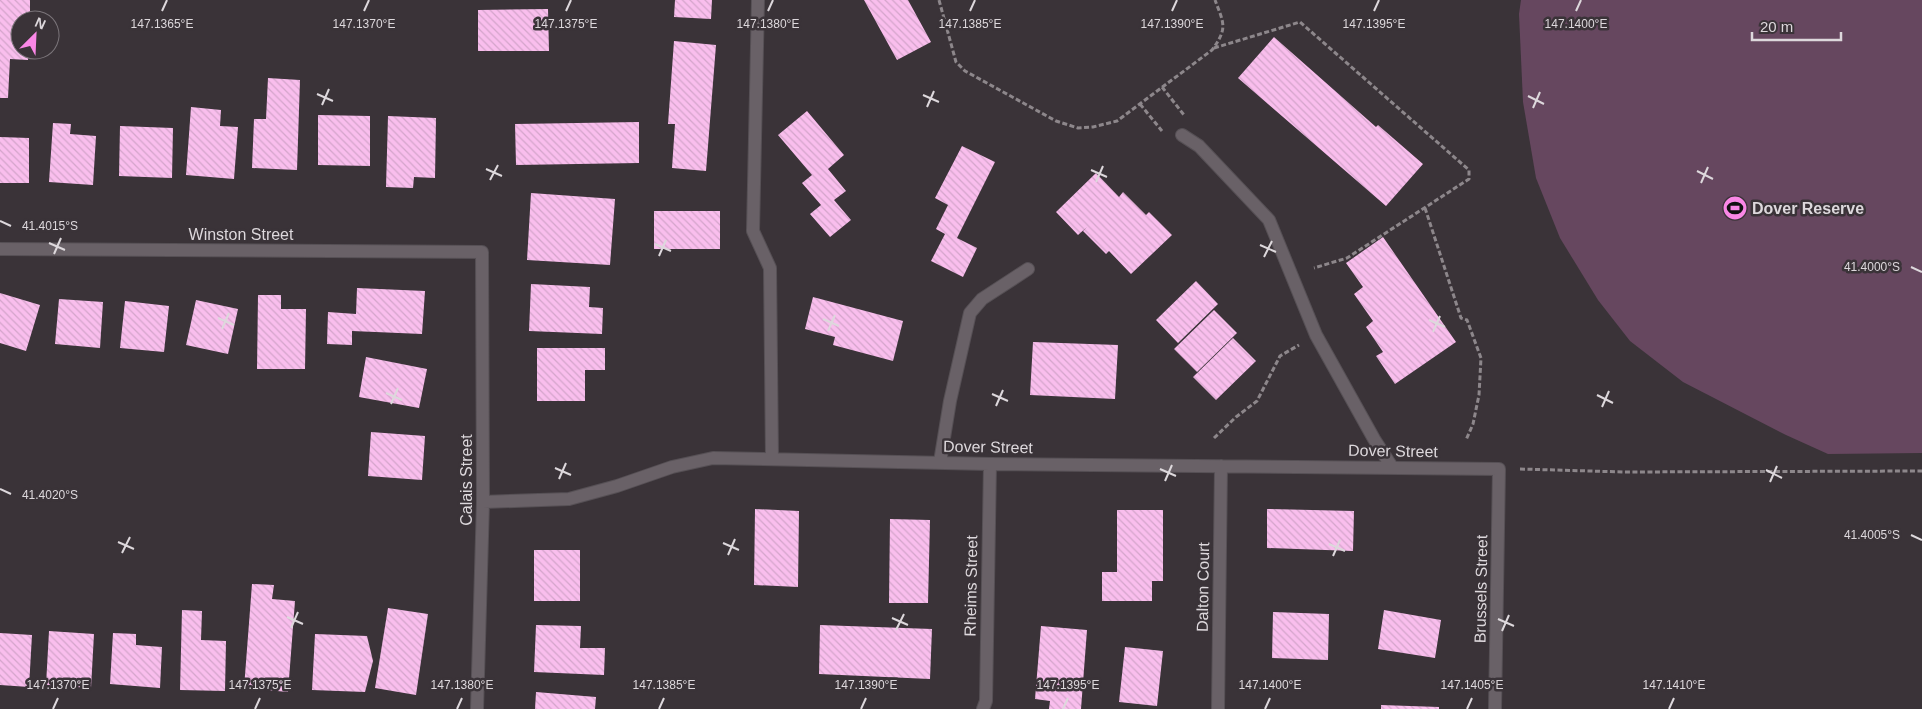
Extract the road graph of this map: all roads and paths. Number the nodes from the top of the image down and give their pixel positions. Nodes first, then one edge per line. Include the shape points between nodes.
1 (758, 0) edge
2 (938, 0) edge
3 (1215, 0) edge
4 (1214, 48) junction
5 (1182, 135) dead end
6 (1425, 208) junction
7 (0, 249) edge
8 (482, 252) joint
9 (1314, 268) dead end
10 (1028, 269) dead end
11 (1316, 334) junction
12 (1214, 438) dead end
13 (1466, 440) dead end
14 (772, 459) junction
15 (940, 462) junction
16 (990, 464) junction
17 (1221, 466) junction
18 (1392, 467) junction
19 (1499, 469) junction
20 (1922, 471) edge
21 (482, 502) junction
22 (477, 709) edge
23 (983, 709) edge
24 (1218, 709) edge
25 (1495, 709) edge

1 - 14 street via 753,231 770,268
2 - 4 path via 956,62 965,72 1056,121 1078,128 1093,128 1118,121
3 - 4 path via 1224,23 1222,38
4 - 6 path via 1300,22 1468,170 1469,179
5 - 11 street via 1199,146 1269,220
6 - 9 path via 1347,258
6 - 13 path via 1461,318 1467,320 1481,358 1479,395
7 - 8 street, Winston Street
8 - 21 street, Calais Street
10 - 15 street via 982,299 970,313
11 - 12 path via 1280,356 1257,401
11 - 18 street
14 - 15 street, Dover Street
14 - 21 street, Dover Street via 713,458 672,467 569,499
15 - 16 street, Dover Street
16 - 17 street, Dover Street
16 - 23 street, Rheims Street via 986,700
17 - 18 street, Dover Street
17 - 24 street, Dalton Court
18 - 19 street, Dover Street
19 - 20 path
19 - 25 street, Brussels Street
21 - 22 street, Calais Street

